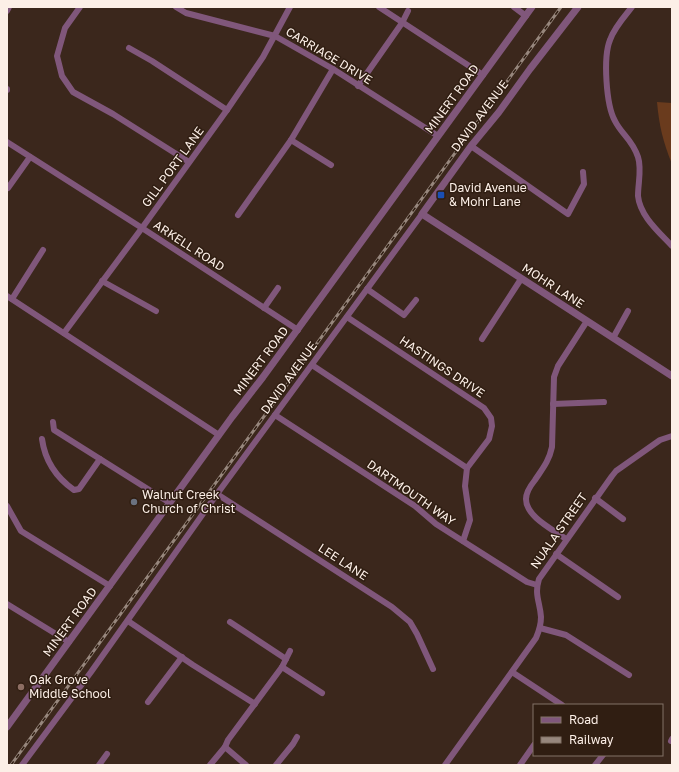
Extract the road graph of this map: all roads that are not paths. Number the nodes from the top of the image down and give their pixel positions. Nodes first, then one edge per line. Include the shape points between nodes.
1 (9, 7) edge
2 (80, 7) edge
3 (176, 7) edge
4 (290, 7) edge
5 (379, 7) edge
6 (514, 7) edge
7 (532, 7) edge
8 (578, 7) edge
9 (632, 7) edge
10 (7, 11) edge
11 (408, 11) dead end
12 (526, 16) junction
13 (402, 23) junction
14 (275, 36) junction
15 (129, 48) dead end
16 (333, 70) junction
17 (483, 75) junction
18 (358, 86) junction
19 (227, 110) junction
20 (438, 136) junction
21 (291, 140) junction
22 (7, 142) edge
23 (471, 146) junction
24 (30, 157) junction
25 (189, 162) junction
26 (331, 165) dead end
27 (583, 172) dead end
28 (8, 188) dead end
29 (422, 214) junction
30 (238, 215) dead end
31 (142, 228) junction
32 (672, 246) edge
33 (43, 250) dead end
34 (521, 279) junction
35 (102, 280) junction
36 (278, 288) dead end
37 (367, 289) junction
38 (9, 298) edge
39 (416, 300) dead end
40 (264, 308) junction
41 (628, 310) dead end
42 (156, 312) dead end
43 (347, 317) junction
44 (587, 321) junction
45 (298, 330) junction
46 (64, 333) junction
47 (613, 338) junction
48 (482, 339) dead end
49 (312, 365) junction
50 (672, 376) edge
51 (604, 402) dead end
52 (553, 404) junction
53 (275, 415) junction
54 (53, 422) dead end
55 (219, 435) junction
56 (672, 436) edge
57 (42, 439) dead end
58 (100, 459) junction
59 (467, 468) junction
60 (217, 494) junction
61 (595, 498) junction
62 (170, 503) junction
63 (7, 506) edge
64 (623, 519) dead end
65 (566, 539) junction
66 (463, 541) junction
67 (556, 554) junction
68 (110, 586) junction
69 (537, 586) junction
70 (618, 597) dead end
71 (7, 604) edge
72 (128, 620) junction
73 (230, 622) dead end
74 (540, 628) junction
75 (69, 642) junction
76 (290, 652) dead end
77 (182, 657) junction
78 (286, 659) junction
79 (282, 667) junction
80 (433, 670) dead end
81 (512, 672) junction
82 (629, 675) dead end
83 (322, 693) dead end
84 (148, 702) dead end
85 (255, 704) junction
86 (560, 704) edge
87 (7, 727) edge
88 (297, 737) dead end
89 (533, 746) edge
90 (225, 747) junction
91 (107, 754) dead end
92 (602, 756) edge
93 (22, 765) edge
94 (99, 765) edge
95 (210, 765) edge
96 (246, 765) edge
97 (276, 765) edge
98 (445, 765) edge
99 (520, 765) edge
100 (596, 765) edge

1 - 10 street
2 - 25 street via 66,28 57,56 62,76 73,92
3 - 14 street, CARRIAGE DRIVE via 186,13
4 - 14 street, GILL PORT LANE
5 - 13 street
6 - 12 street
7 - 12 street, MINERT ROAD
8 - 23 street, DAVID AVENUE
9 - 32 street via 610,38 607,50 609,104 616,123 631,141 638,159 638,197 641,207
11 - 13 street
12 - 17 street, MINERT ROAD
13 - 17 street
13 - 18 street
14 - 16 street, CARRIAGE DRIVE
14 - 19 street, GILL PORT LANE
15 - 19 street
16 - 18 street, CARRIAGE DRIVE
16 - 21 street
17 - 20 street, MINERT ROAD
18 - 20 street, CARRIAGE DRIVE
19 - 25 street, GILL PORT LANE
20 - 45 street, MINERT ROAD
21 - 26 street
21 - 30 street
22 - 24 street, ARKELL ROAD
23 - 27 street via 568,214 584,184
23 - 29 street, DAVID AVENUE
24 - 28 street
24 - 31 street, ARKELL ROAD
25 - 31 street, GILL PORT LANE
29 - 34 street, MOHR LANE
29 - 37 street, DAVID AVENUE
31 - 35 street, GILL PORT LANE
31 - 40 street, ARKELL ROAD
33 - 38 street
34 - 44 street, MOHR LANE
34 - 48 street
35 - 42 street
35 - 46 street, GILL PORT LANE
36 - 40 street
37 - 39 street via 404,315
37 - 43 street, DAVID AVENUE
38 - 46 street
40 - 45 street, ARKELL ROAD
41 - 47 street
43 - 49 street, DAVID AVENUE
43 - 59 street, HASTINGS DRIVE via 484,408 491,418 492,426 488,439
44 - 47 street, MOHR LANE
44 - 52 street via 558,366 554,377
45 - 55 street, MINERT ROAD
46 - 55 street
47 - 50 street, MOHR LANE
49 - 53 street, DAVID AVENUE
49 - 59 street
51 - 52 street
52 - 65 street via 550,459 530,486 526,499 538,520
53 - 60 street, DAVID AVENUE
53 - 66 street, DARTMOUTH WAY via 415,506 436,524
54 - 58 street via 54,430
55 - 62 street, MINERT ROAD
56 - 61 street, NUALA STREET via 660,440 616,471
57 - 58 street via 53,470 74,490 79,489
58 - 62 street
59 - 66 street via 465,486 470,520
60 - 72 street, DAVID AVENUE
60 - 80 street, LEE LANE via 392,607 410,622
61 - 64 street
61 - 65 street, NUALA STREET
62 - 68 street, MINERT ROAD
63 - 68 street via 21,531
65 - 67 street, NUALA STREET
66 - 69 street, DARTMOUTH WAY via 526,582
67 - 69 street, NUALA STREET
67 - 70 street
68 - 75 street, MINERT ROAD
69 - 74 street, NUALA STREET
71 - 75 street
72 - 77 street
72 - 93 street, DAVID AVENUE
73 - 78 street
74 - 81 street, NUALA STREET via 533,643
74 - 82 street via 566,635
75 - 87 street, MINERT ROAD
76 - 78 street
77 - 84 street
77 - 85 street
78 - 79 street
79 - 83 street
79 - 85 street
81 - 86 street
81 - 98 street, NUALA STREET
85 - 90 street
88 - 97 street
89 - 99 street
90 - 95 street
90 - 96 street
91 - 94 street
92 - 100 street

